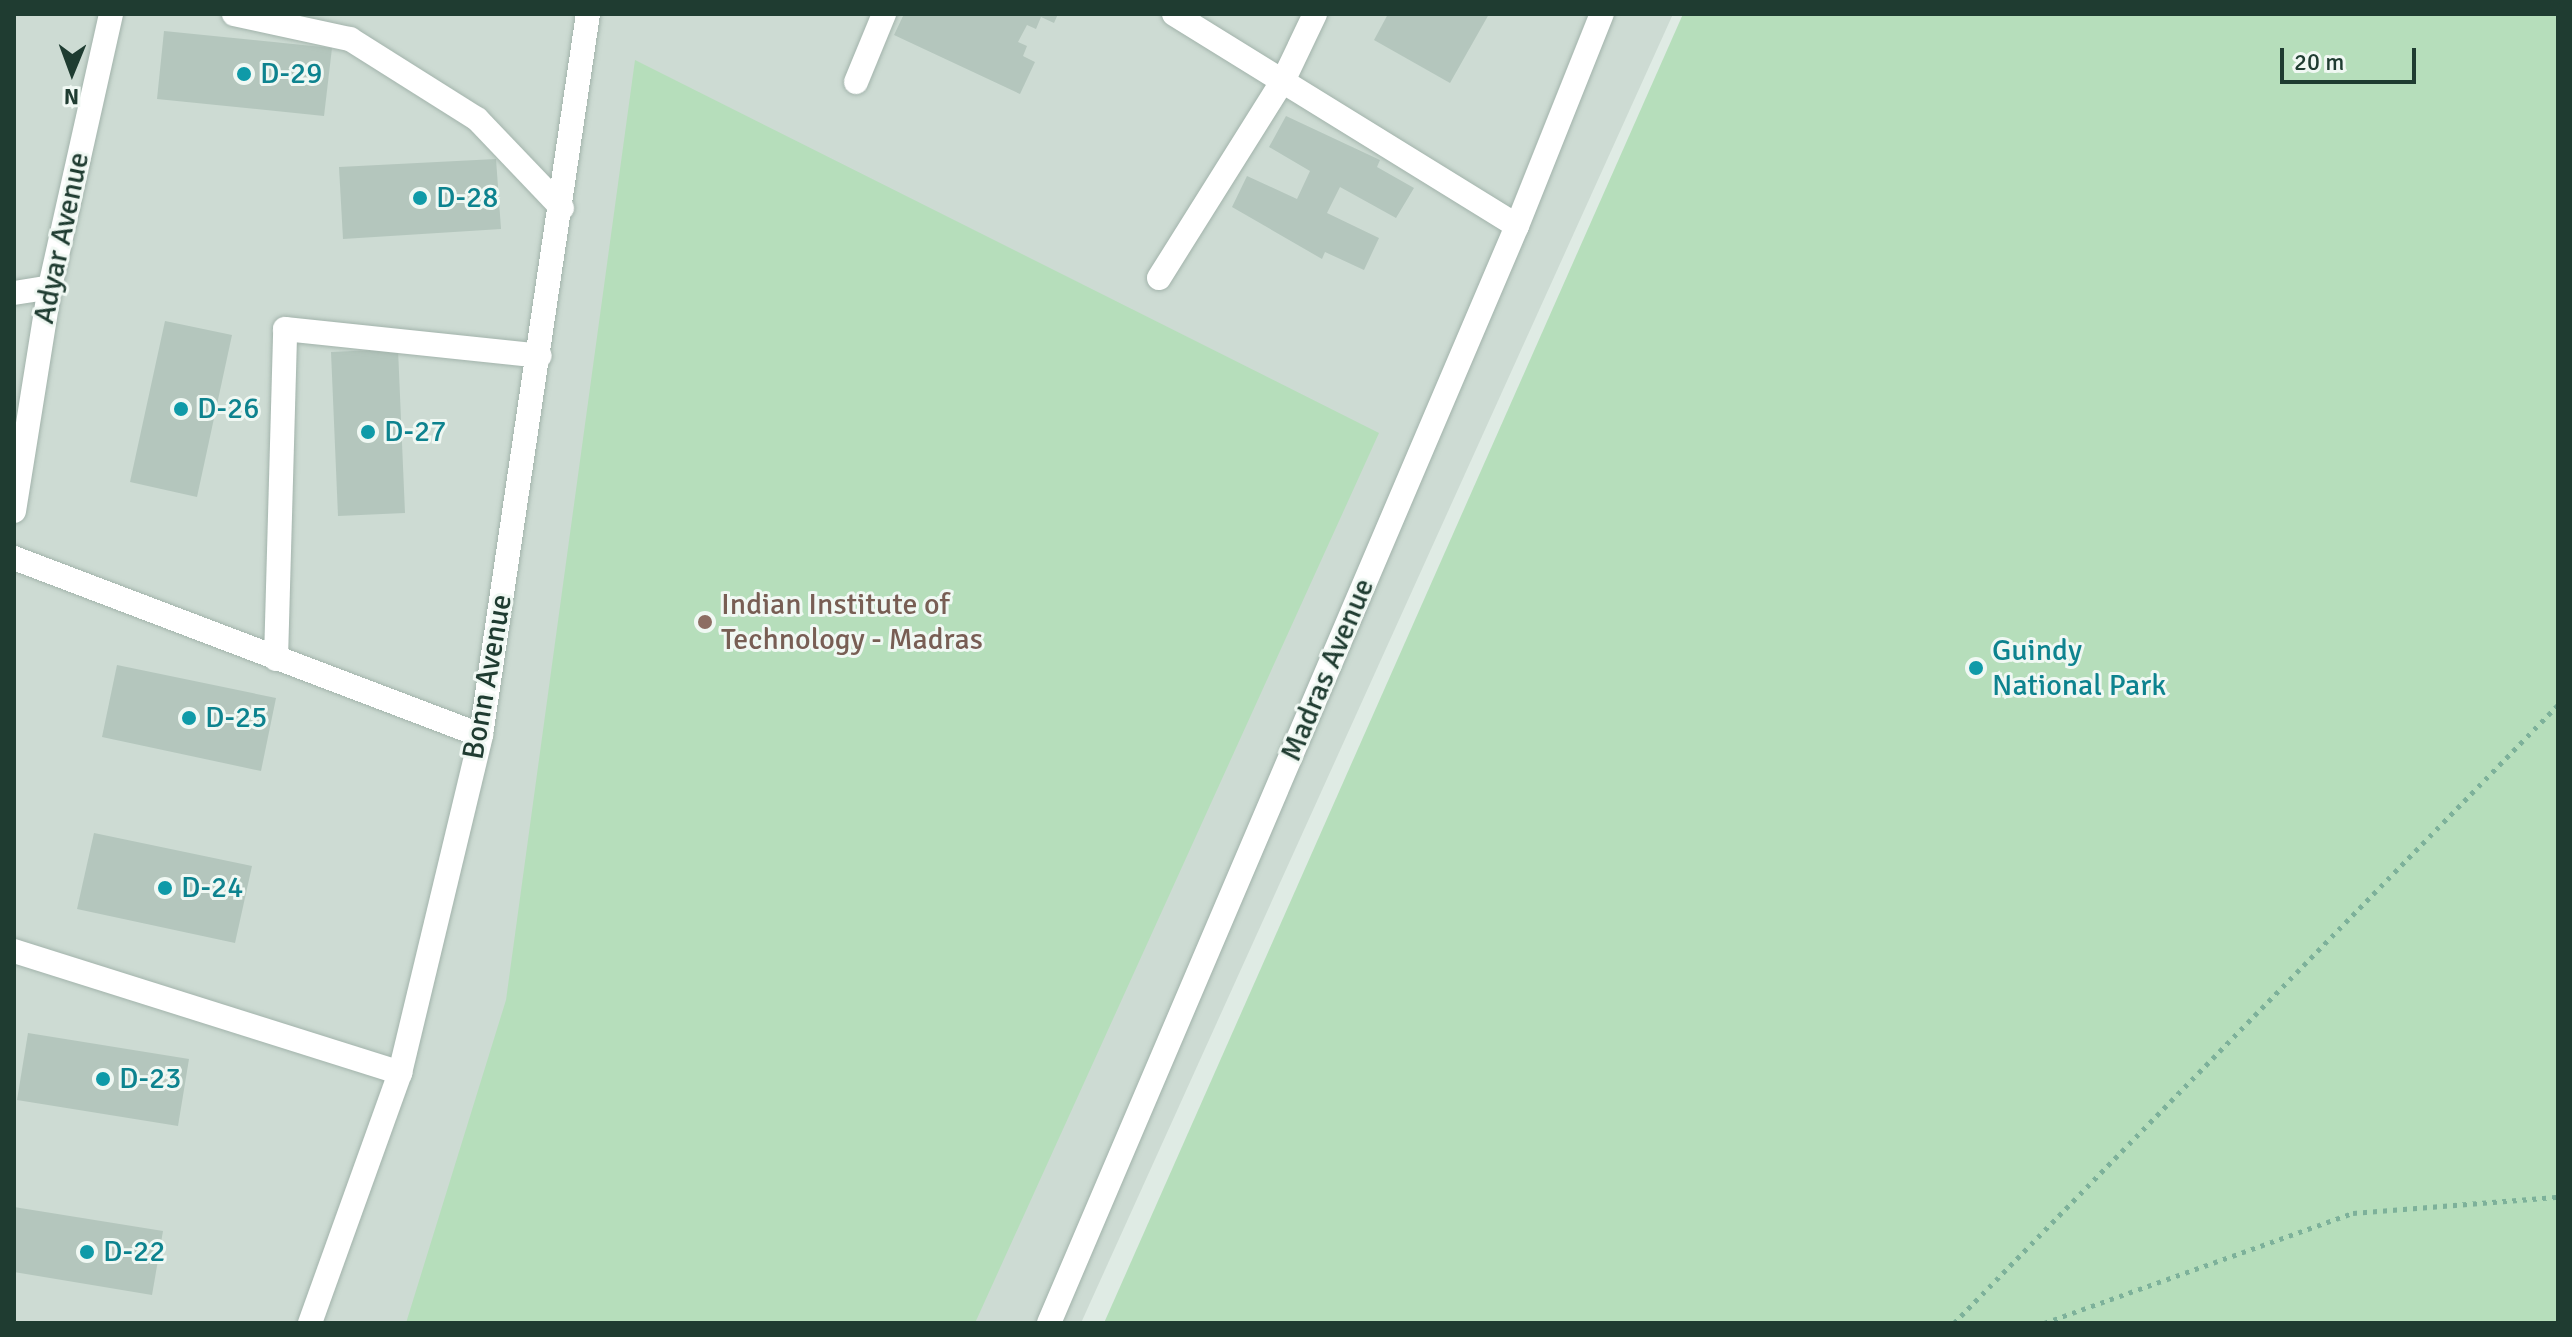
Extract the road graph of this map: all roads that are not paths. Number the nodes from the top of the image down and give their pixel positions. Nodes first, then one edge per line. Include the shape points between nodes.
1 (111, 14) edge
2 (234, 14) edge
3 (588, 14) edge
4 (884, 14) edge
5 (1174, 14) edge
6 (1315, 14) edge
7 (1602, 14) edge
8 (1284, 79) junction
9 (856, 82) dead end
10 (562, 208) junction
11 (1517, 226) junction
12 (1159, 278) dead end
13 (50, 287) junction
14 (14, 293) edge
15 (540, 356) junction
16 (14, 511) edge
17 (14, 558) edge
18 (276, 659) junction
19 (481, 735) junction
20 (14, 951) edge
21 (400, 1073) junction
22 (310, 1323) edge
23 (1049, 1323) edge

1 - 13 lane, Adyar Avenue
2 - 10 lane via 350,39 477,119
3 - 10 lane, Bonn Avenue
4 - 9 lane
5 - 8 lane
6 - 8 lane
7 - 11 lane, Madras Avenue
8 - 11 lane
8 - 12 lane
10 - 15 lane, Bonn Avenue
11 - 23 lane, Madras Avenue
13 - 14 lane
13 - 16 lane, Adyar Avenue
15 - 18 lane via 285,329
15 - 19 lane, Bonn Avenue
17 - 18 lane
18 - 19 lane
19 - 21 lane, Bonn Avenue
20 - 21 lane
21 - 22 lane, Bonn Avenue

